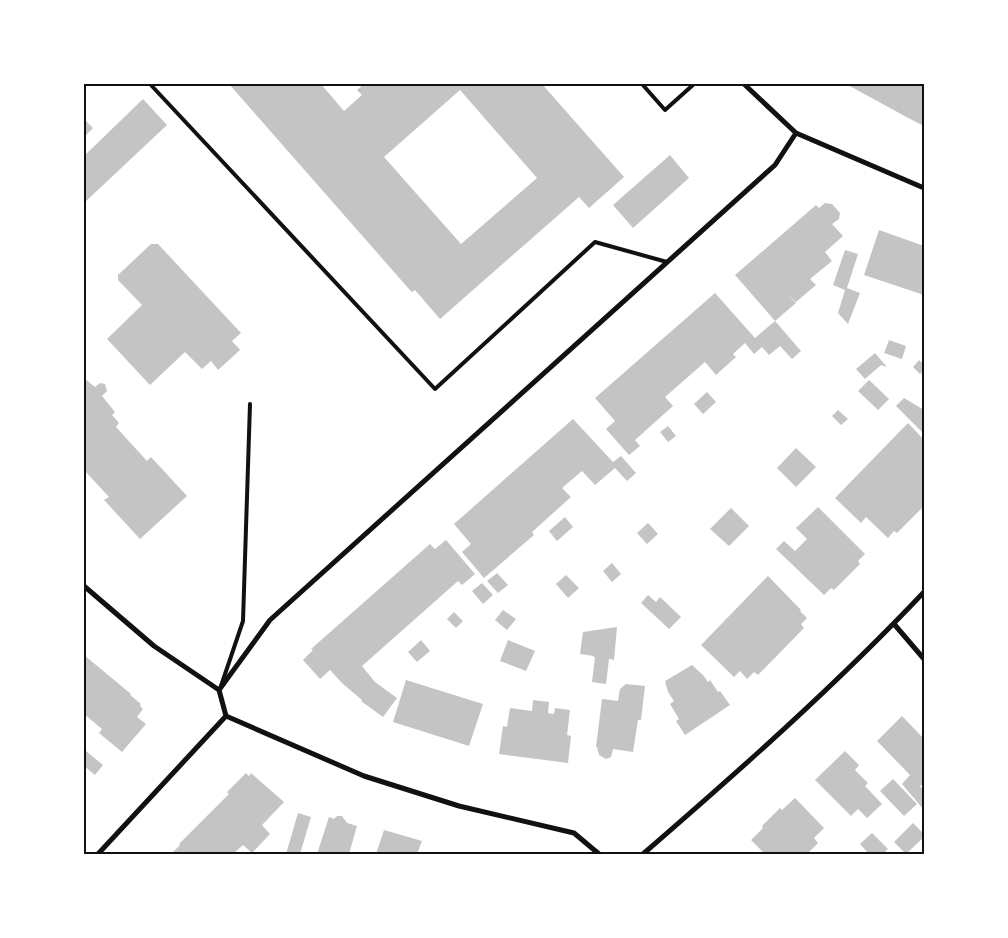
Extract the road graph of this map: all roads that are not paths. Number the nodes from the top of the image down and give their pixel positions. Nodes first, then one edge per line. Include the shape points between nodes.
1 (150, 84) edge
2 (642, 84) edge
3 (694, 84) edge
4 (744, 84) edge
5 (796, 133) junction
6 (924, 188) edge
7 (667, 262) junction
8 (250, 404) dead end
9 (84, 586) edge
10 (924, 592) edge
11 (894, 624) junction
12 (924, 658) edge
13 (219, 690) junction
14 (226, 716) junction
15 (98, 854) edge
16 (599, 854) edge
17 (643, 854) edge

1 - 7 lane via 435,389 595,242
2 - 3 lane via 665,110
4 - 5 street
5 - 6 street
5 - 7 street via 775,165
7 - 13 street via 270,620
8 - 13 lane via 243,621
9 - 13 street via 154,646
10 - 11 street
11 - 12 street
11 - 17 street via 754,758
13 - 14 street
14 - 15 street
14 - 16 street via 364,776 459,806 574,833

